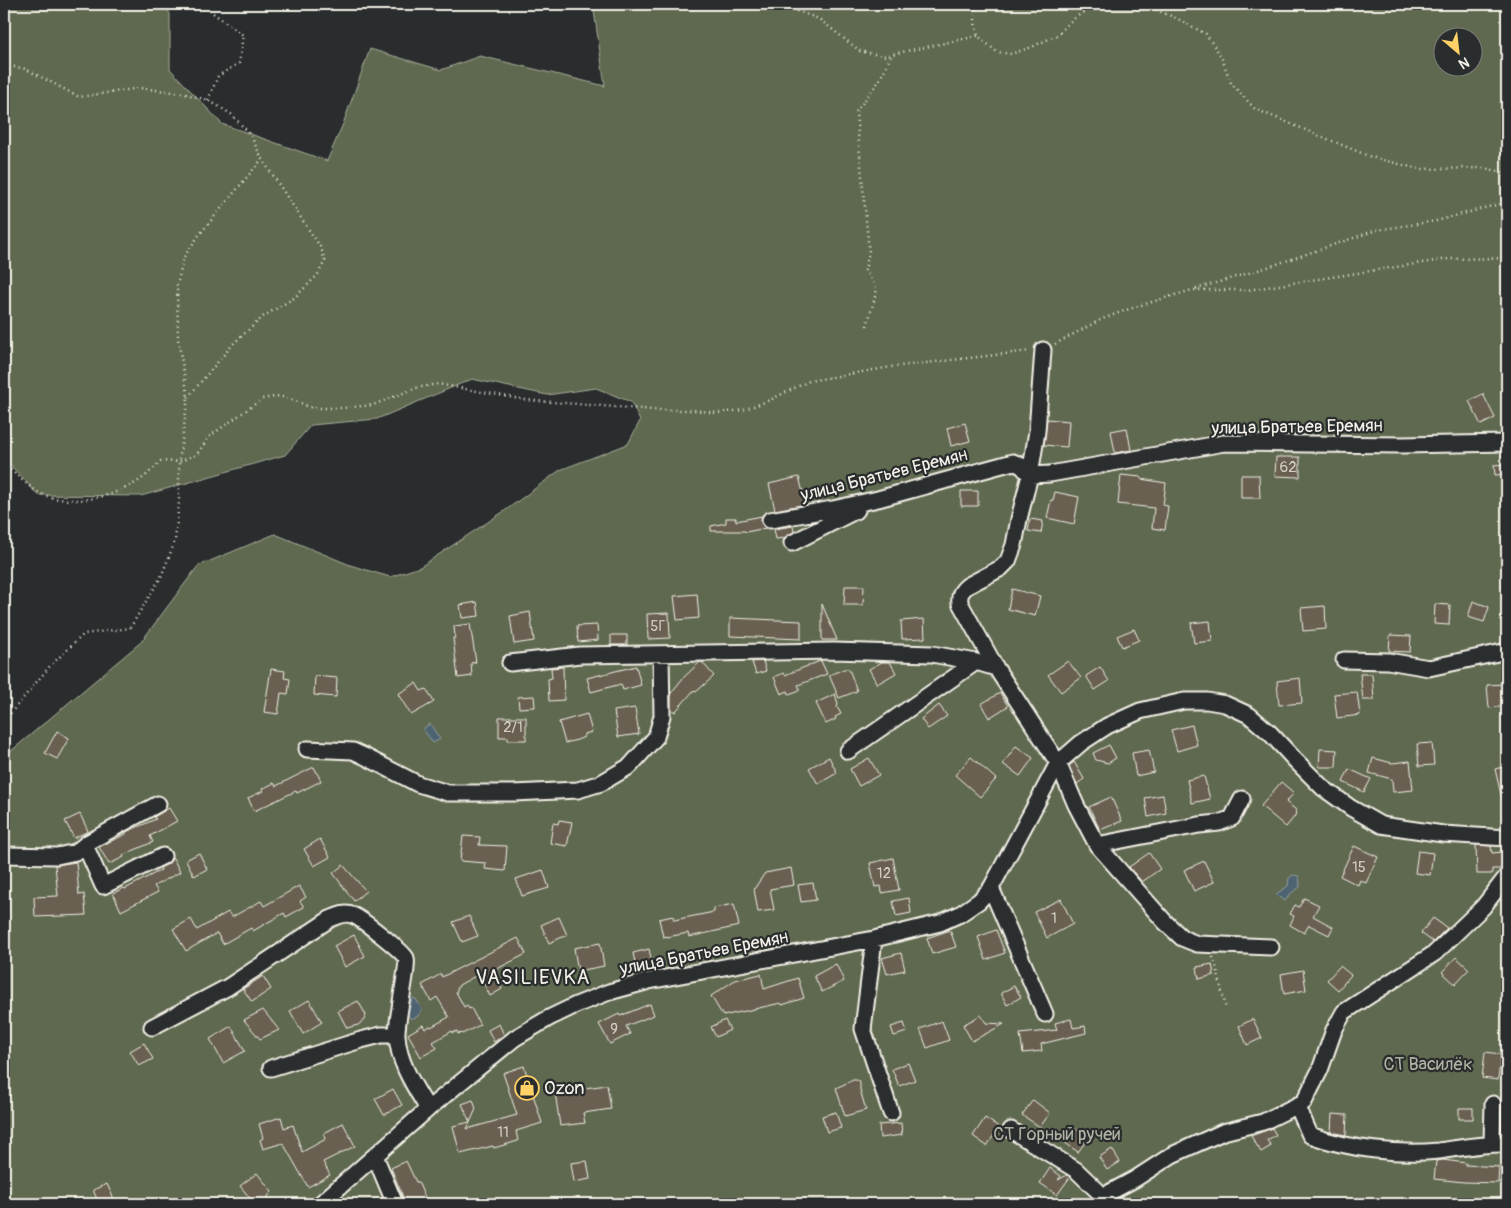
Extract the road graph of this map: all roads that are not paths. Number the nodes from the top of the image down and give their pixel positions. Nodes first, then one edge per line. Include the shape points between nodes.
1 (1043, 350) road end
2 (1507, 443) edge
3 (1030, 475) junction
4 (878, 499) junction
5 (770, 520) dead end
6 (792, 543) dead end
7 (1507, 652) edge
8 (661, 654) junction
9 (1344, 660) dead end
10 (976, 662) junction
11 (510, 664) dead end
12 (996, 668) junction
13 (307, 749) dead end
14 (848, 751) dead end
15 (1058, 763) junction
16 (1242, 799) dead end
17 (158, 804) dead end
18 (1507, 838) edge
19 (85, 845) junction
20 (1097, 845) junction
21 (4, 856) edge
22 (163, 856) dead end
23 (1507, 876) edge
24 (991, 888) junction
25 (874, 939) junction
26 (1271, 947) dead end
27 (1045, 1014) dead end
28 (152, 1027) dead end
29 (397, 1035) junction
30 (271, 1068) dead end
31 (1493, 1104) dead end
32 (1297, 1105) junction
33 (428, 1109) junction
34 (891, 1113) dead end
35 (1011, 1130) dead end
36 (1492, 1143) junction
37 (1507, 1144) edge
38 (375, 1156) junction
39 (320, 1204) edge
40 (395, 1204) edge

1 - 3 street via 1037,432
2 - 3 street, улица Братьев Еремян via 1224,443
3 - 4 street, улица Братьев Еремян via 1013,462
3 - 12 street via 1008,561 967,586 959,597
4 - 5 street, улица Братьев Еремян
4 - 6 street
7 - 9 street via 1429,668 1388,661
8 - 10 street via 834,651 932,654
8 - 11 street via 580,654
8 - 13 street via 662,716 656,737 630,766 601,783 578,790 448,793 418,784 353,751
10 - 12 street
10 - 14 street
12 - 15 street
15 - 18 street, улица Братьев Еремян via 1081,743 1140,711 1184,701 1207,701 1224,704 1249,715 1323,788 1381,825 1442,834
15 - 20 street
15 - 24 street, улица Братьев Еремян
16 - 20 street via 1232,818 1219,824
17 - 19 street
19 - 21 street via 76,852 57,856
19 - 22 street via 103,886
20 - 26 street via 1182,938 1197,944
23 - 32 street via 1483,907 1435,953 1344,1012 1304,1102
24 - 25 street, улица Братьев Еремян via 979,901 940,924
24 - 27 street
25 - 33 street, улица Братьев Еремян via 649,981 576,1004 516,1038
25 - 34 street via 863,1029
28 - 29 street via 228,987 330,919 344,914 354,915 406,958
29 - 30 street via 361,1040
29 - 33 street via 404,1065
31 - 36 street
32 - 35 street via 1263,1122 1223,1132 1172,1155 1103,1196 1076,1170
32 - 36 street via 1310,1135 1328,1142 1389,1152 1437,1151
33 - 38 street, улица Братьев Еремян
36 - 37 street
38 - 39 street, улица Братьев Еремян
38 - 40 street

